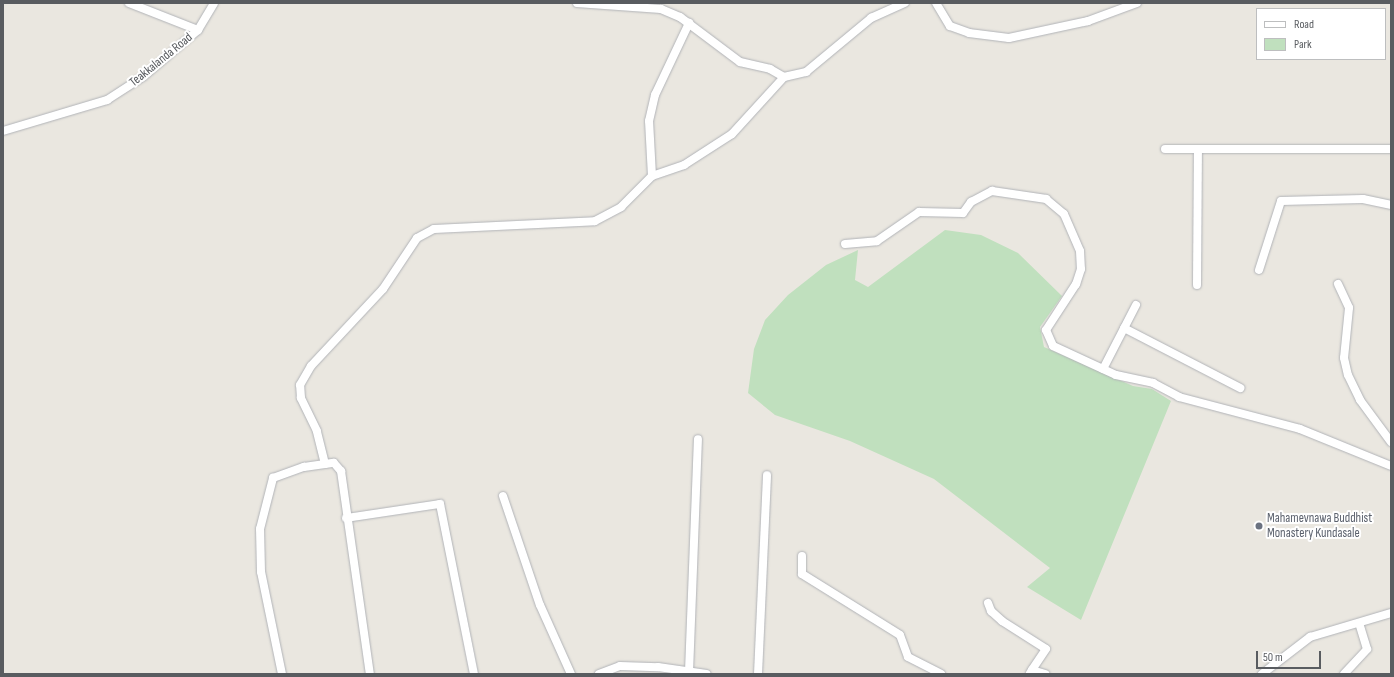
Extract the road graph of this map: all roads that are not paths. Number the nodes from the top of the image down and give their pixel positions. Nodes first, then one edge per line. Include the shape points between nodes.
1 (129, 3) edge
2 (214, 3) edge
3 (577, 3) edge
4 (905, 3) edge
5 (936, 3) edge
6 (1137, 3) edge
7 (688, 23) junction
8 (198, 30) junction
9 (784, 77) junction
10 (3, 131) edge
11 (1165, 149) dead end
12 (1198, 149) junction
13 (1391, 149) edge
14 (652, 176) junction
15 (1391, 205) edge
16 (845, 244) dead end
17 (1259, 270) dead end
18 (1338, 284) dead end
19 (1196, 285) dead end
20 (1136, 306) dead end
21 (1124, 328) junction
22 (1103, 369) junction
23 (1240, 388) dead end
24 (698, 439) dead end
25 (1391, 442) edge
26 (325, 464) junction
27 (1391, 466) edge
28 (767, 475) dead end
29 (503, 496) dead end
30 (346, 518) junction
31 (802, 556) dead end
32 (988, 603) dead end
33 (1391, 613) edge
34 (1359, 623) junction
35 (643, 672) edge
36 (689, 672) junction
37 (1031, 672) edge
38 (282, 674) edge
39 (370, 674) edge
40 (474, 674) edge
41 (571, 674) edge
42 (599, 674) edge
43 (707, 674) edge
44 (758, 674) edge
45 (941, 674) edge
46 (1045, 674) edge
47 (1262, 674) edge
48 (1344, 674) edge

1 - 8 street
2 - 8 street, Teakkalanda Road
3 - 7 street via 590,6 648,5
4 - 9 street via 871,18 806,72
5 - 6 street via 950,26 969,33 1009,38 1088,21
7 - 9 street via 740,62 770,69
7 - 14 street via 655,95 649,121
8 - 10 street, Teakkalanda Road via 144,76 107,100
9 - 14 street via 732,134 684,165
11 - 12 street
12 - 13 street
12 - 19 street
14 - 26 street via 621,207 595,221 462,226 434,229 417,238 383,289 311,366 300,386 301,398 317,431
15 - 17 street via 1363,199 1281,201
16 - 22 street via 877,241 919,212 963,213 971,202 992,191 1046,199 1064,214 1075,234 1081,269 1067,300 1046,330 1048,338 1053,346
18 - 25 street via 1347,297 1344,358 1348,375 1360,400
20 - 21 street
21 - 22 street
21 - 23 street
22 - 27 street via 1153,383 1179,397 1300,429
24 - 36 street
26 - 30 street via 334,463 341,471
26 - 38 street via 274,478 260,529 261,572
28 - 44 street
29 - 41 street via 540,604
30 - 39 street
30 - 40 street via 440,504
31 - 45 street via 802,574 900,635 908,657
32 - 37 street via 991,611 1002,621 1046,649
33 - 34 street
34 - 47 street via 1310,638
34 - 48 street via 1367,649
35 - 36 street via 658,667
35 - 42 street via 620,666
36 - 43 street
37 - 46 street

